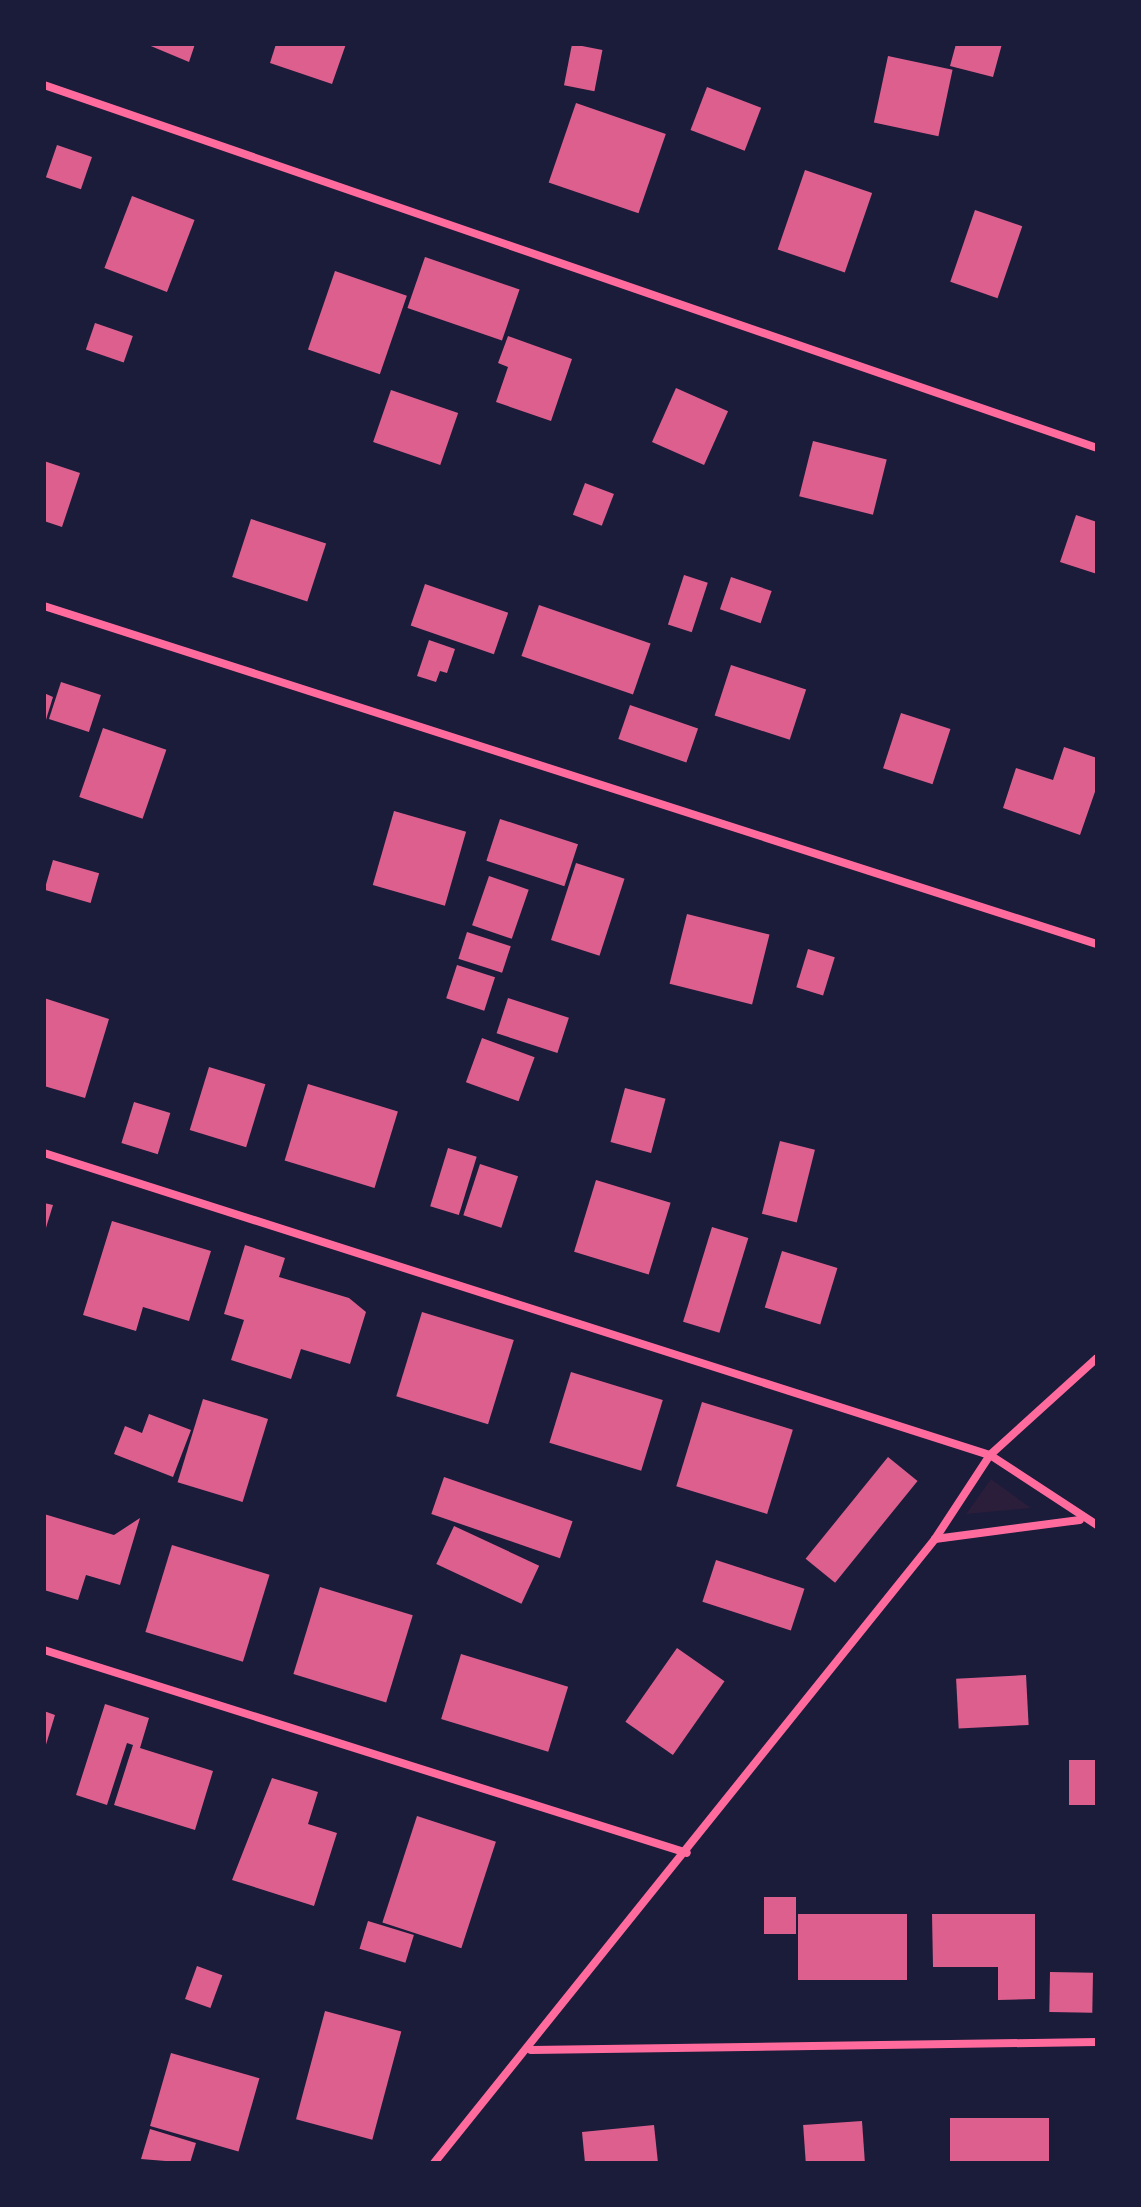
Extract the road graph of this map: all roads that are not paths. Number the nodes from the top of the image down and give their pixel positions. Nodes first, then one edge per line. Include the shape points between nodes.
1 (44, 85) edge
2 (1097, 448) edge
3 (44, 606) edge
4 (1097, 944) edge
5 (44, 1153) edge
6 (1097, 1358) edge
7 (990, 1455) junction
8 (1080, 1520) junction
9 (1097, 1525) edge
10 (935, 1539) junction
11 (44, 1650) edge
12 (687, 1853) junction
13 (1097, 2042) edge
14 (531, 2050) junction
15 (434, 2163) edge

1 - 2 street
3 - 4 street
5 - 7 street
6 - 7 street
7 - 8 street
7 - 10 street
8 - 9 street
8 - 10 street
10 - 12 street
11 - 12 street
12 - 14 street
13 - 14 street
14 - 15 street

